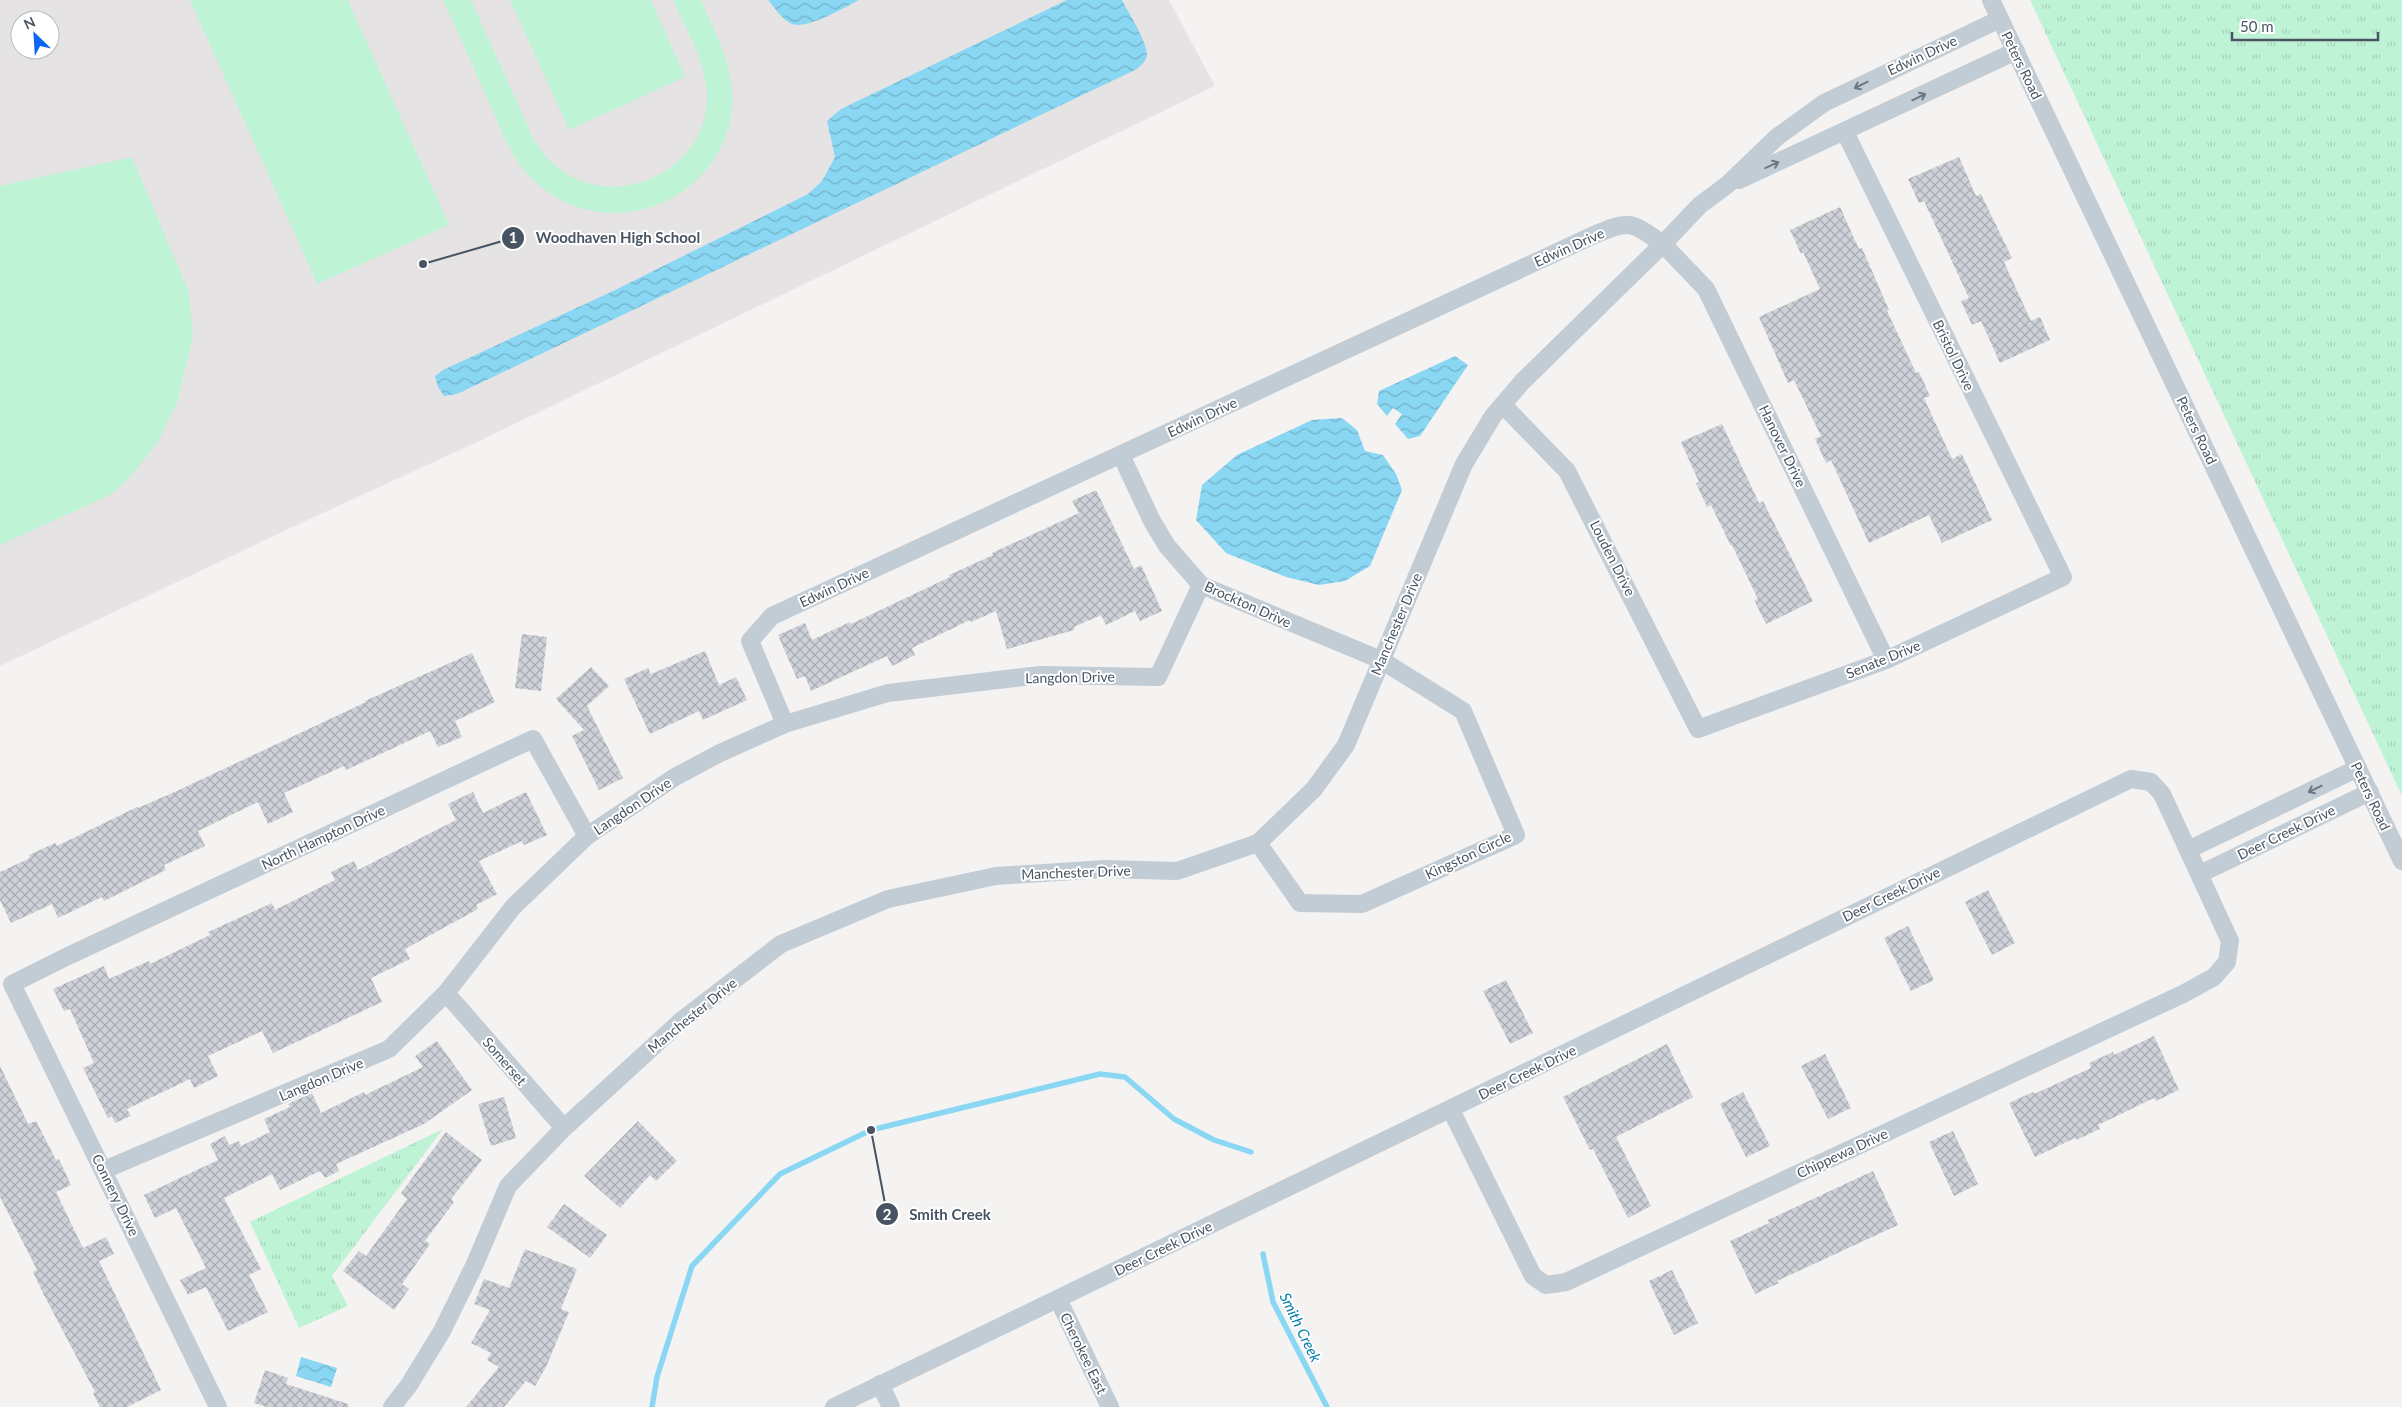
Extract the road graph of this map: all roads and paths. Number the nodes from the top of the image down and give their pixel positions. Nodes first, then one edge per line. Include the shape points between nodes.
1 (1991, 0) edge
2 (2000, 19) junction
3 (2016, 51) junction
4 (1845, 132) junction
5 (1727, 185) junction
6 (1663, 244) junction
7 (1503, 405) junction
8 (1121, 454) junction
9 (2063, 577) joint
10 (1202, 585) junction
11 (1381, 660) junction
12 (1886, 660) junction
13 (785, 724) junction
14 (1698, 729) joint
15 (2358, 768) junction
16 (2370, 792) junction
17 (587, 836) junction
18 (1258, 843) junction
19 (2188, 850) junction
20 (2402, 861) edge
21 (2200, 874) junction
22 (12, 984) joint
23 (446, 993) junction
24 (1451, 1110) junction
25 (564, 1128) junction
26 (104, 1170) junction
27 (1058, 1299) junction
28 (880, 1384) junction
29 (218, 1407) edge
30 (392, 1407) edge
31 (834, 1407) edge
32 (891, 1407) edge
33 (1110, 1407) edge

1 - 2 street, Peters Road
2 - 3 street, Peters Road
2 -> 5 street, Edwin Drive via 1824,103 1777,137
4 -> 3 street, Edwin Drive
3 - 15 street, Peters Road
5 -> 4 street, Edwin Drive
4 - 9 street, Bristol Drive
5 - 6 street, Edwin Drive via 1700,205
6 - 7 street, Manchester Drive via 1522,382
6 - 8 street, Edwin Drive via 1636,225 1615,226
6 - 12 street, Hanover Drive via 1706,289
7 - 11 street, Manchester Drive via 1480,434 1464,464
7 - 14 street, Louden Drive via 1555,456 1572,480
8 - 10 street, Brockton Drive via 1152,522
8 - 13 street, Edwin Drive via 772,616 750,641
9 - 12 street, Senate Drive
10 - 11 street, Brockton Drive
10 - 13 street, Langdon Drive via 1158,677 1040,675 898,692
11 - 18 street, Manchester Drive via 1346,745 1314,789
11 - 18 street, Kingston Circle via 1463,711 1516,835 1362,904 1300,903
12 - 14 street, Senate Drive
13 - 17 street, Langdon Drive via 720,753
15 - 16 street, Peters Road
15 -> 19 street, Deer Creek Drive
16 - 20 street, Peters Road
16 - 21 street, Deer Creek Drive
17 - 22 street, North Hampton Drive via 533,739
17 - 23 street, Langdon Drive via 513,907
18 - 25 street, Manchester Drive via 1177,871 1105,868 996,876 888,899 781,944 681,1021
19 - 21 street, Deer Creek Drive
19 - 24 street, Deer Creek Drive via 2162,794 2152,782 2131,779
21 - 24 street, Chippewa Drive via 2230,941 2227,962 2214,977 1566,1282 1546,1285 1533,1276
22 - 26 street, Connery Drive
23 - 25 street, Somerset
23 - 26 street, Langdon Drive via 389,1049
24 - 27 street, Deer Creek Drive
25 - 30 street, Manchester Drive via 508,1186 442,1331
26 - 29 street, Connery Drive
27 - 28 street, Deer Creek Drive
27 - 33 street, Cherokee East
28 - 31 street, Deer Creek Drive
28 - 32 street

